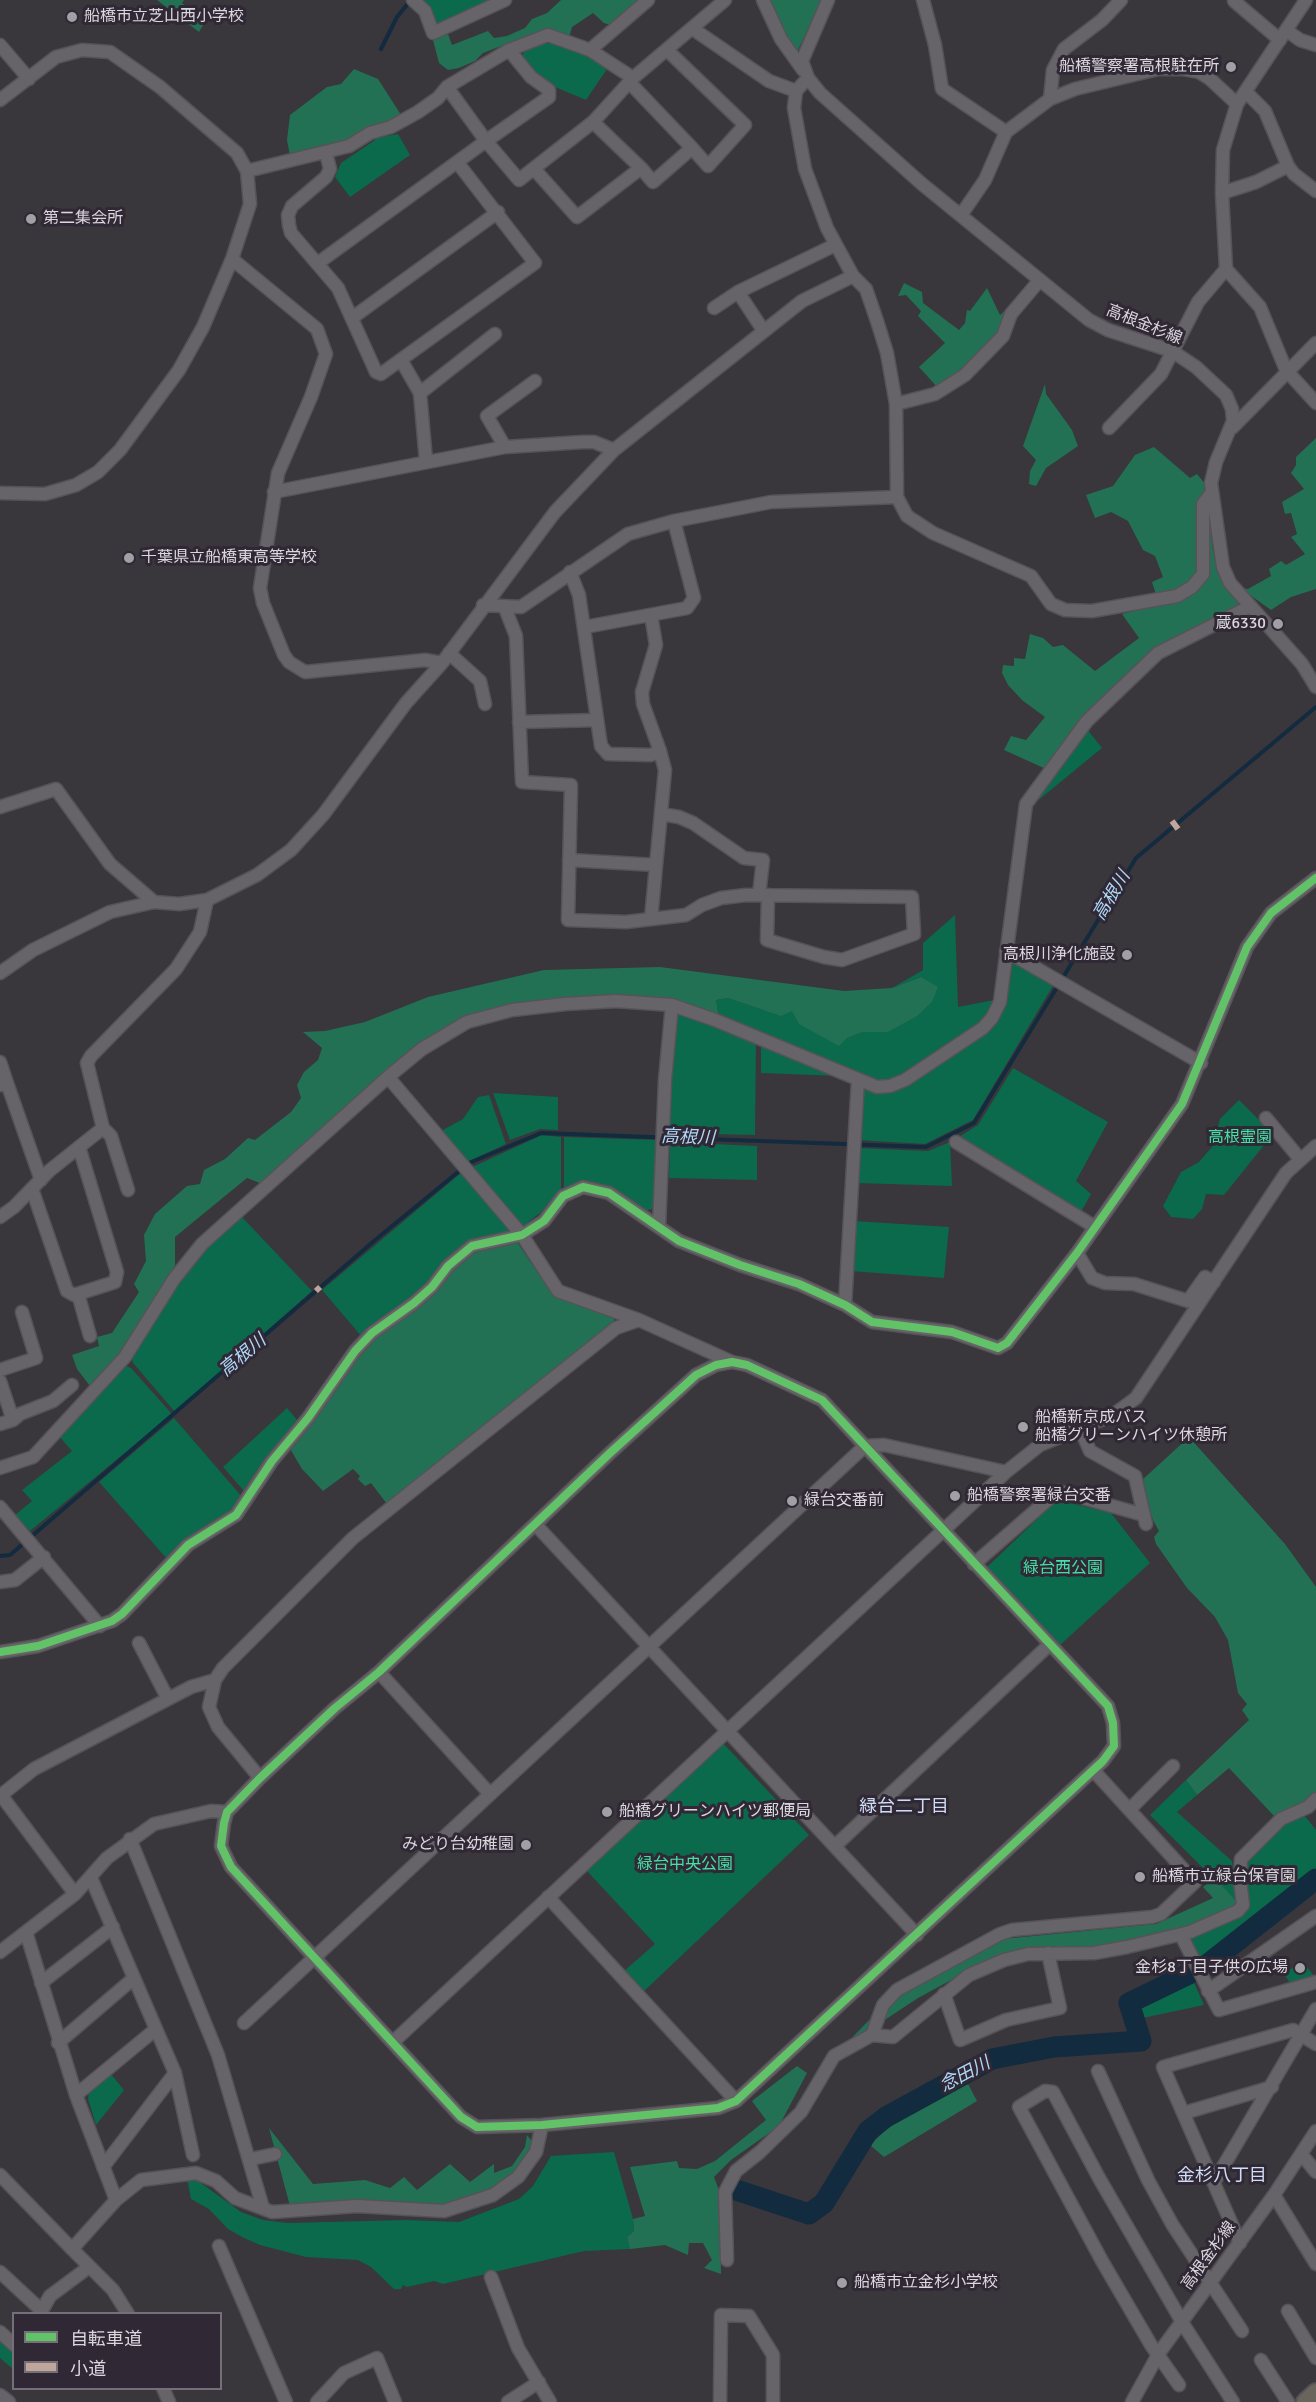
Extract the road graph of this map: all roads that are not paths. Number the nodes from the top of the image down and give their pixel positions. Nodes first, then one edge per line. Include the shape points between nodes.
1 (505, 0) edge
2 (648, 0) edge
3 (725, 0) edge
4 (763, 0) edge
5 (828, 0) edge
6 (923, 0) edge
7 (1121, 0) edge
8 (1306, 0) edge
9 (1234, 1) edge
10 (415, 2) edge
11 (693, 29) junction
12 (1283, 35) junction
13 (0, 45) edge
14 (1316, 45) edge
15 (509, 50) junction
16 (590, 50) junction
17 (667, 50) junction
18 (808, 78) junction
19 (29, 79) junction
20 (632, 80) junction
21 (447, 87) junction
22 (796, 91) junction
23 (1246, 92) junction
24 (1050, 99) junction
25 (0, 100) edge
26 (1237, 104) junction
27 (593, 122) junction
28 (1006, 132) junction
29 (486, 141) junction
30 (692, 148) junction
31 (327, 153) junction
32 (457, 162) junction
33 (1288, 166) junction
34 (641, 168) junction
35 (535, 170) junction
36 (247, 171) junction
37 (1316, 191) edge
38 (1222, 192) junction
39 (498, 212) junction
40 (962, 215) junction
41 (835, 245) junction
42 (232, 259) junction
43 (318, 262) junction
44 (1226, 269) junction
45 (852, 276) junction
46 (1040, 281) junction
47 (738, 292) junction
48 (714, 308) dead end
49 (352, 318) junction
50 (764, 330) junction
51 (495, 334) dead end
52 (1316, 343) edge
53 (1172, 351) junction
54 (401, 360) junction
55 (1286, 370) junction
56 (535, 381) dead end
57 (420, 393) junction
58 (1316, 403) edge
59 (896, 404) junction
60 (1109, 428) dead end
61 (1232, 428) junction
62 (505, 447) junction
63 (614, 450) junction
64 (426, 461) junction
65 (274, 492) junction
66 (1212, 492) junction
67 (0, 493) edge
68 (897, 497) junction
69 (674, 521) junction
70 (570, 572) junction
71 (483, 605) junction
72 (1249, 607) junction
73 (506, 608) junction
74 (651, 615) junction
75 (585, 627) junction
76 (445, 658) junction
77 (1316, 687) edge
78 (485, 704) dead end
79 (597, 720) junction
80 (519, 722) junction
81 (660, 751) junction
82 (0, 807) edge
83 (661, 814) junction
84 (569, 860) junction
85 (656, 865) junction
86 (1316, 878) edge
87 (764, 895) junction
88 (207, 900) junction
89 (154, 902) junction
90 (651, 919) junction
91 (1006, 951) junction
92 (0, 973) edge
93 (672, 1005) junction
94 (0, 1062) edge
95 (1201, 1063) junction
96 (388, 1077) junction
97 (858, 1080) junction
98 (3, 1084) edge
99 (1266, 1118) dead end
100 (103, 1128) junction
101 (956, 1142) dead end
102 (1316, 1146) edge
103 (79, 1147) junction
104 (1300, 1159) junction
105 (37, 1185) junction
106 (128, 1190) dead end
107 (0, 1216) edge
108 (659, 1227) junction
109 (1095, 1227) junction
110 (522, 1235) junction
111 (1077, 1253) junction
112 (1214, 1282) junction
113 (78, 1294) junction
114 (845, 1305) junction
115 (22, 1312) dead end
116 (639, 1320) junction
117 (90, 1336) dead end
118 (732, 1362) junction
119 (0, 1370) edge
120 (0, 1381) edge
121 (72, 1385) dead end
122 (13, 1420) junction
123 (0, 1424) edge
124 (1080, 1428) junction
125 (865, 1446) junction
126 (0, 1468) edge
127 (1006, 1472) junction
128 (1, 1510) edge
129 (535, 1524) junction
130 (943, 1530) junction
131 (44, 1557) junction
132 (974, 1564) junction
133 (0, 1582) edge
134 (99, 1626) junction
135 (139, 1643) dead end
136 (1049, 1645) junction
137 (649, 1646) junction
138 (0, 1652) edge
139 (379, 1672) junction
140 (214, 1680) junction
141 (168, 1699) junction
142 (728, 1731) junction
143 (1173, 1766) dead end
144 (1093, 1770) junction
145 (260, 1778) junction
146 (490, 1794) junction
147 (0, 1796) edge
148 (1316, 1799) edge
149 (1130, 1809) junction
150 (227, 1812) junction
151 (130, 1839) junction
152 (835, 1846) junction
153 (92, 1878) junction
154 (75, 1894) junction
155 (548, 1897) junction
156 (1316, 1916) edge
157 (112, 1927) junction
158 (26, 1932) junction
159 (917, 1935) junction
160 (1181, 1935) junction
161 (0, 1952) edge
162 (1048, 1953) junction
163 (315, 1958) junction
164 (134, 1978) junction
165 (1316, 1982) edge
166 (41, 1983) junction
167 (1208, 1991) junction
168 (944, 1994) junction
169 (1316, 2009) edge
170 (244, 2023) dead end
171 (156, 2029) junction
172 (872, 2035) junction
173 (1302, 2036) junction
174 (393, 2042) junction
175 (58, 2043) junction
176 (1316, 2044) edge
177 (1098, 2071) dead end
178 (175, 2073) junction
179 (1272, 2087) junction
180 (76, 2096) junction
181 (736, 2101) junction
182 (1184, 2113) junction
183 (542, 2125) junction
184 (1316, 2131) edge
185 (275, 2154) dead end
186 (193, 2155) dead end
187 (1302, 2155) junction
188 (251, 2160) junction
189 (103, 2167) junction
190 (1316, 2172) edge
191 (0, 2175) edge
192 (1214, 2182) junction
193 (1274, 2195) junction
194 (116, 2200) junction
195 (263, 2208) junction
196 (1239, 2243) junction
197 (219, 2246) dead end
198 (72, 2249) junction
199 (727, 2260) dead end
200 (1316, 2264) edge
201 (89, 2267) junction
202 (0, 2272) edge
203 (491, 2277) dead end
204 (1211, 2283) junction
205 (1288, 2311) dead end
206 (40, 2312) edge
207 (127, 2312) edge
208 (1183, 2321) junction
209 (1242, 2331) dead end
210 (0, 2332) edge
211 (12, 2343) edge
212 (1159, 2353) junction
213 (1316, 2358) edge
214 (1261, 2360) dead end
215 (539, 2382) junction
216 (1179, 2385) dead end
217 (0, 2395) edge
218 (9, 2402) edge
219 (286, 2402) edge
220 (317, 2402) edge
221 (395, 2402) edge
222 (507, 2402) edge
223 (550, 2402) edge
224 (720, 2402) edge
225 (773, 2402) edge
226 (1132, 2402) edge
227 (1233, 2402) edge
228 (1288, 2402) edge

1 - 10 street via 433,33 425,11
2 - 16 street
3 - 11 street
4 - 18 street, 高根金杉線 via 781,39
5 - 18 street via 805,50
6 - 28 street via 942,89
7 - 24 street via 1064,49 1053,70
8 - 12 street
9 - 12 street
11 - 17 street
11 - 22 street via 769,81
12 - 14 street
12 - 23 street
13 - 19 street
15 - 16 street via 548,35
15 - 21 street
15 - 29 street via 531,77 549,90 549,97
16 - 20 street
17 - 20 street
17 - 30 street via 745,125 708,166
18 - 22 street
18 - 40 street, 高根金杉線 via 922,184
19 - 25 street
19 - 36 street via 66,53 93,49 110,52 198,119 237,153
20 - 27 street
20 - 30 street
21 - 29 street
21 - 31 street via 438,98 391,127
22 - 41 street via 794,108 805,169
23 - 26 street
23 - 33 street via 1265,111
24 - 26 street via 1075,88 1158,69 1183,69 1210,79
24 - 28 street
26 - 38 street via 1223,150
27 - 34 street
27 - 35 street
28 - 40 street via 985,180
29 - 32 street
29 - 35 street via 519,180
30 - 34 street via 653,182
31 - 36 street
31 - 43 street via 330,169 326,177 292,206 288,215 291,232
32 - 39 street
32 - 43 street
33 - 37 street
33 - 38 street via 1256,182
34 - 35 street via 577,216
36 - 42 street via 250,204
38 - 44 street
39 - 49 street
39 - 54 street via 535,262
40 - 46 street, 高根金杉線
41 - 45 street
41 - 47 street
42 - 65 street via 317,329 326,354 278,472
42 - 67 street via 203,327 179,370 108,464 88,480 64,489 27,496
43 - 49 street via 338,288
44 - 53 street via 1198,302
44 - 55 street via 1260,307
45 - 50 street via 802,301
45 - 59 street via 866,288 887,354
46 - 53 street, 高根金杉線 via 1089,320
46 - 59 street via 1011,314 1003,336 965,375 935,394
47 - 48 street
47 - 50 street
49 - 54 street via 376,372 381,374
50 - 63 street
51 - 57 street
52 - 55 street
53 - 60 street via 1148,390
53 - 61 street, 高根金杉線 via 1226,395 1232,408
54 - 57 street
55 - 58 street
55 - 61 street
56 - 62 street via 487,416
57 - 64 street
59 - 68 street
61 - 66 street via 1216,462
62 - 63 street via 594,442
62 - 64 street
63 - 71 street via 555,512
64 - 65 street
65 - 76 street via 260,588 266,612 289,662 305,672
66 - 68 street via 1203,504 1203,574 1192,587 1177,596 1092,611 1065,610 1051,604 1031,576 922,527 907,516
66 - 72 street via 1223,567
68 - 69 street via 771,502
69 - 70 street via 628,534
69 - 74 street via 694,598 687,608
70 - 73 street via 521,607
70 - 75 street
71 - 73 street
71 - 76 street
72 - 77 street via 1295,656
72 - 91 street via 1158,653 1087,721 1026,804
73 - 80 street via 516,636
74 - 75 street
74 - 81 street via 656,645 642,692
75 - 79 street
76 - 78 street via 480,681
76 - 88 street via 303,838 257,875
79 - 80 street
79 - 81 street via 601,746 608,754 651,755
80 - 84 street via 522,782 570,785
81 - 83 street via 665,770
82 - 89 street via 56,789 110,864
83 - 85 street
83 - 87 street via 693,823 744,858 762,860
84 - 85 street
84 - 90 street via 568,920
85 - 90 street
86 - 95 street via 1271,912 1246,947
87 - 87 street via 912,897 914,934 842,960 824,957 767,940
87 - 90 street via 721,898 686,915
88 - 89 street
88 - 100 street via 200,932 176,969 87,1064
89 - 92 street via 110,912 33,950
91 - 95 street
91 - 97 street via 1000,1002 983,1028 905,1080 877,1087
93 - 96 street via 616,1000 501,1013 467,1022 422,1049
93 - 97 street
93 - 108 street
94 - 98 street
95 - 109 street via 1182,1104
96 - 110 street
96 - 126 street via 202,1244 174,1278 132,1348 33,1457
97 - 114 street
98 - 105 street
99 - 104 street
100 - 103 street
100 - 106 street via 111,1136
101 - 109 street
102 - 104 street
103 - 105 street
103 - 113 street via 117,1272 115,1282
104 - 112 street via 1286,1173
105 - 107 street
105 - 113 street via 67,1291
108 - 110 street via 609,1193 583,1187 563,1197 544,1221
108 - 114 street via 680,1241
109 - 111 street
110 - 116 street via 558,1291
110 - 134 street via 472,1246 414,1304 372,1333 272,1461 236,1515 188,1545 122,1614
111 - 112 street via 1092,1278 1104,1283 1134,1284 1188,1301 1205,1277
111 - 114 street via 1017,1333 998,1348 952,1332 872,1322
112 - 124 street via 1136,1398 1113,1415
113 - 117 street
115 - 119 street via 36,1358
116 - 118 street
116 - 140 street via 608,1333 353,1538
118 - 125 street via 747,1365 822,1400
118 - 129 street via 696,1375
120 - 122 street
121 - 122 street via 53,1401
122 - 123 street
124 - 127 street via 1040,1445
124 - 132 street via 1090,1451 1135,1476 1145,1520 1058,1491
125 - 127 street via 884,1445
125 - 130 street
125 - 137 street
127 - 130 street
128 - 131 street
129 - 137 street
129 - 139 street
130 - 132 street
130 - 142 street
131 - 133 street via 15,1580
131 - 134 street
132 - 136 street
134 - 138 street via 38,1646
135 - 141 street
136 - 144 street via 1108,1706 1114,1746
136 - 152 street
137 - 142 street
137 - 146 street
139 - 145 street
139 - 146 street
140 - 141 street
140 - 145 street via 209,1707 218,1727
141 - 147 street via 34,1769
142 - 152 street
142 - 155 street
143 - 149 street
144 - 149 street
144 - 159 street
145 - 150 street
146 - 163 street
147 - 154 street
148 - 160 street via 1281,1819 1241,1859 1242,1909
149 - 172 street via 1195,1882 1161,1914 1000,1934 897,1990 883,2005
150 - 151 street via 211,1811 154,1824
150 - 163 street via 220,1836 225,1857 243,1882
151 - 153 street via 107,1858
151 - 188 street via 218,2055
152 - 159 street
153 - 154 street
153 - 157 street
154 - 158 street
155 - 174 street
155 - 181 street
156 - 167 street
157 - 164 street
157 - 166 street
158 - 161 street
158 - 166 street
159 - 181 street
160 - 162 street via 1094,1953
160 - 167 street
162 - 168 street via 1004,1960 969,1976
162 - 168 street via 1060,2008 1006,2020 960,2040
163 - 170 street
163 - 174 street
164 - 171 street
164 - 175 street
165 - 167 street via 1219,2010
166 - 175 street
168 - 172 street via 893,2037
169 - 173 street
171 - 178 street
171 - 180 street
172 - 199 street via 834,2056 801,2112 736,2171 725,2192
173 - 176 street
173 - 179 street
173 - 182 street via 1293,2030 1163,2067
174 - 183 street via 461,2117 477,2127
175 - 180 street
177 - 204 street via 1148,2180
178 - 186 street
178 - 189 street
179 - 182 street
179 - 192 street
180 - 189 street
181 - 183 street via 718,2108
182 - 192 street
183 - 195 street via 536,2152 526,2168 502,2190 479,2201 444,2211 357,2206 272,2212
184 - 187 street, 高根金杉線
185 - 188 street
187 - 190 street
187 - 193 street, 高根金杉線
188 - 195 street
189 - 194 street
191 - 198 street
192 - 196 street
193 - 196 street, 高根金杉線
193 - 200 street
194 - 195 street via 141,2180 196,2173 216,2181 236,2198
194 - 198 street
196 - 204 street, 高根金杉線
197 - 219 street
198 - 201 street
201 - 206 street via 50,2296
201 - 207 street via 113,2290
202 - 206 street
203 - 215 street via 518,2348
204 - 208 street, 高根金杉線
204 - 209 street
205 - 213 street
208 - 212 street, 高根金杉線
208 - 212 street via 1053,2092 1044,2091 1019,2107 1102,2261
208 - 227 street
210 - 211 street
212 - 216 street
212 - 226 street, 高根金杉線
214 - 228 street
215 - 222 street
215 - 223 street
217 - 218 street
220 - 221 street via 344,2373 377,2358
224 - 225 street via 721,2315 749,2316 774,2355

